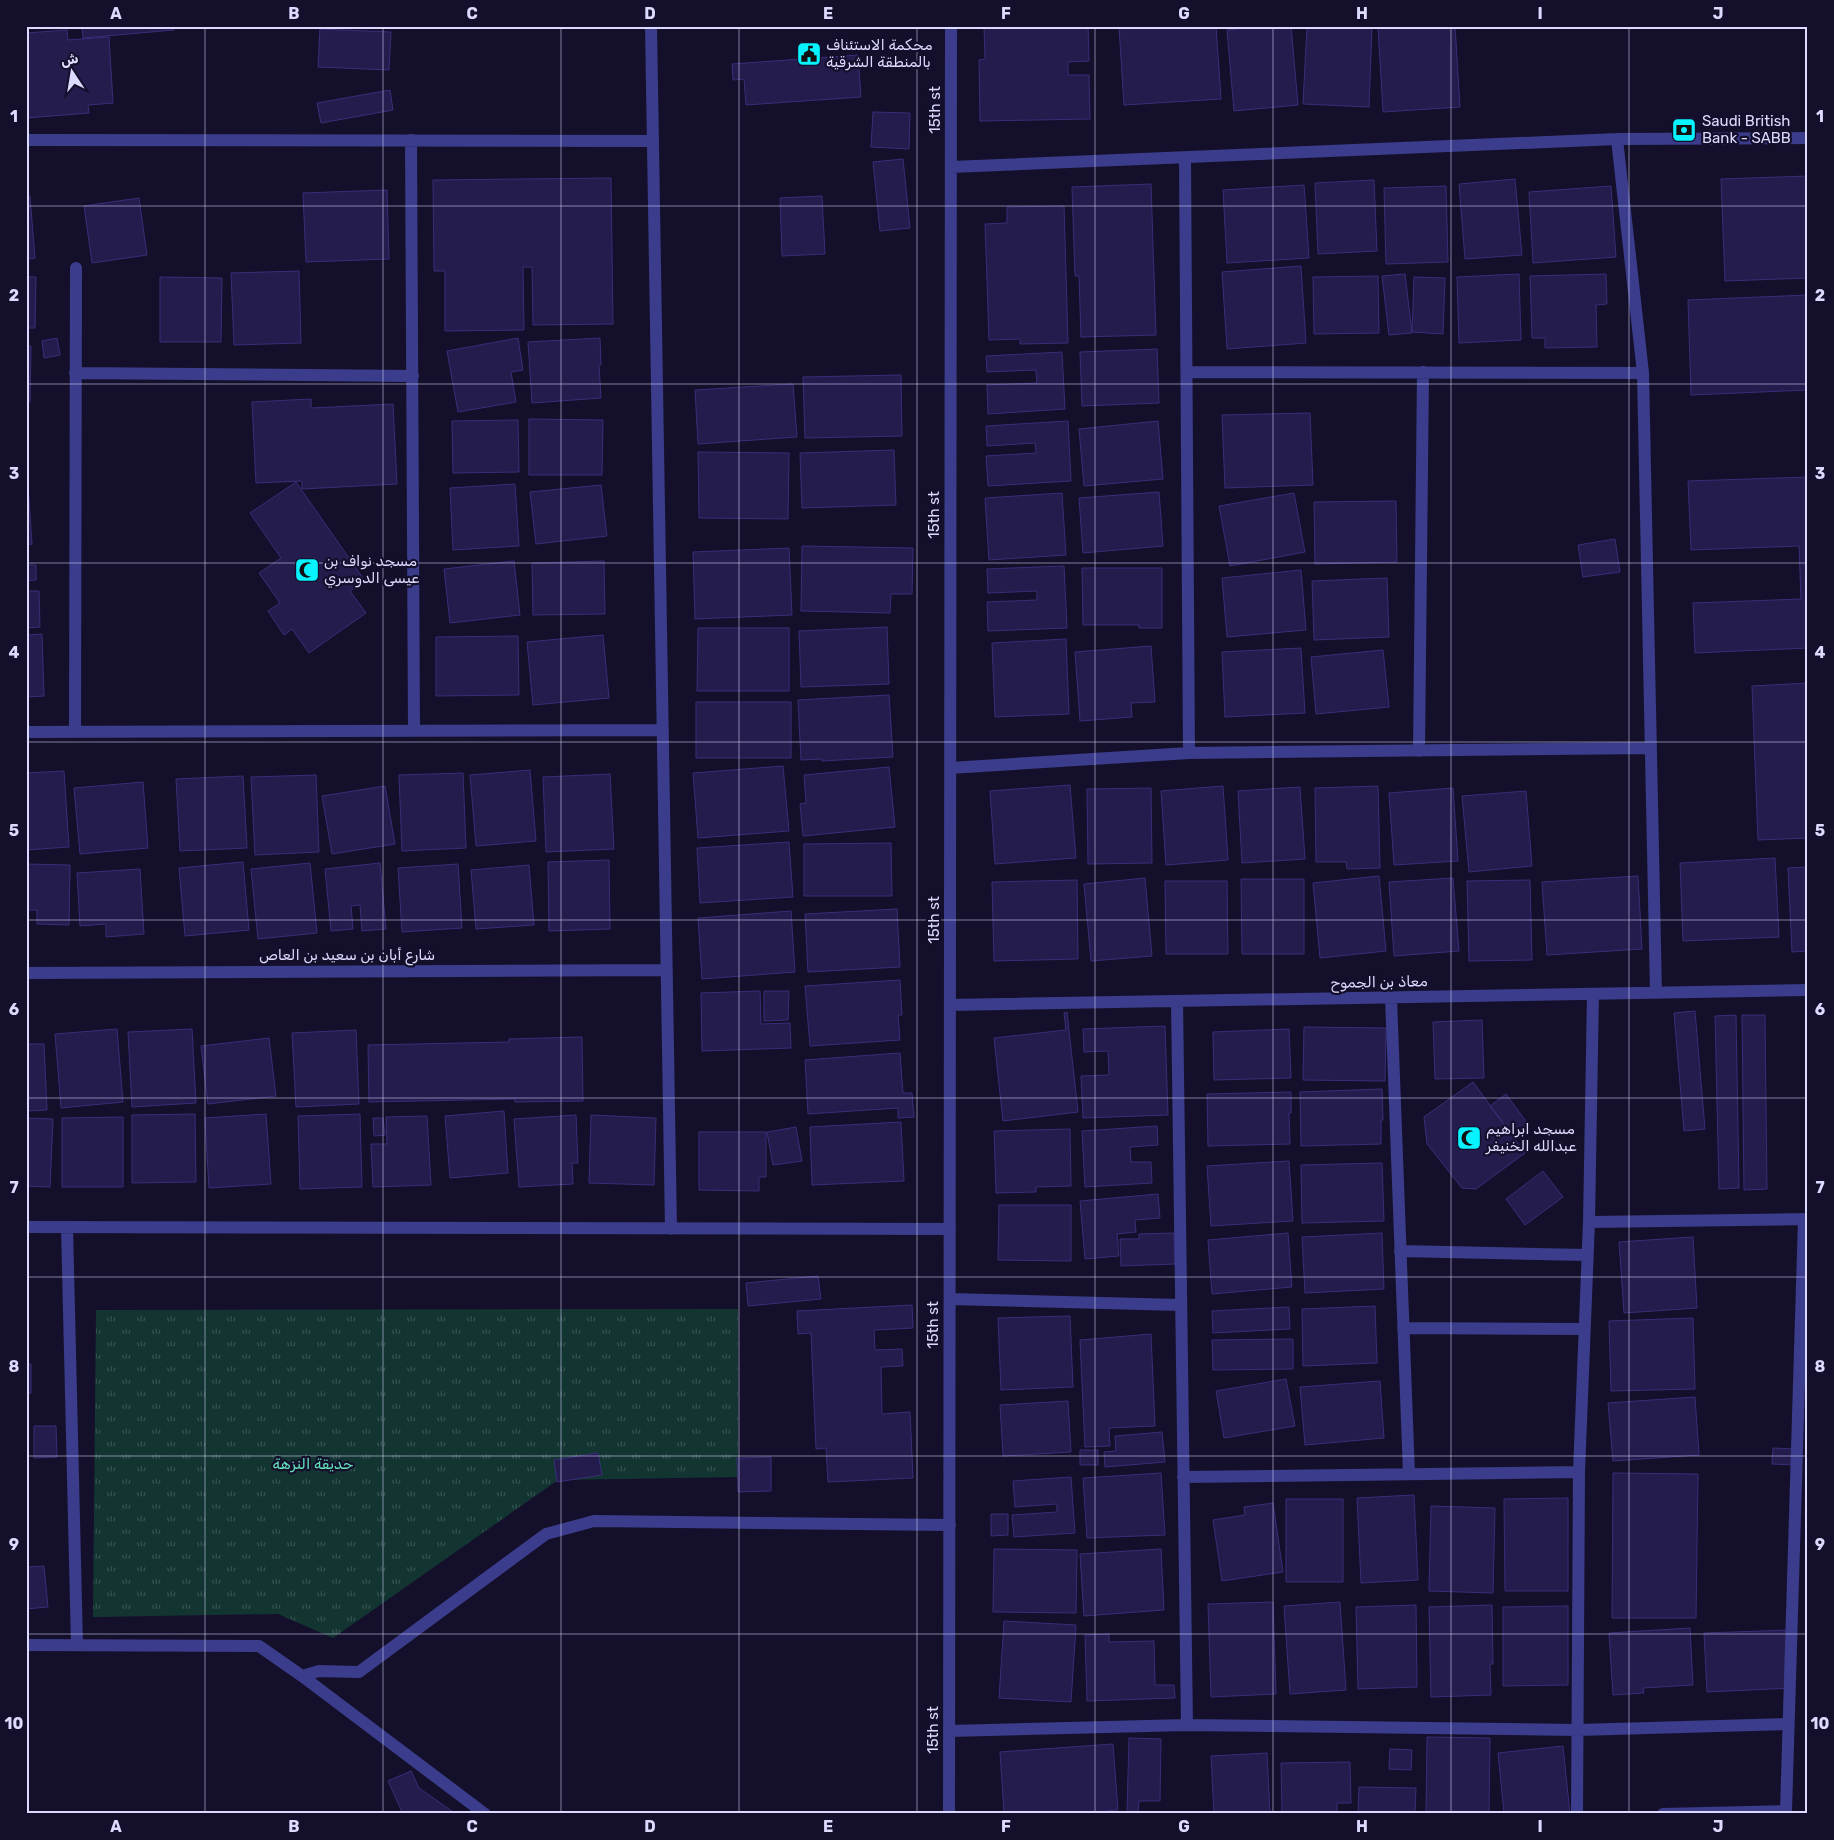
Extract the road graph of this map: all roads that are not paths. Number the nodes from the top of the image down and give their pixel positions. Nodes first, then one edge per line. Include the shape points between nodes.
1 (651, 26) edge
2 (951, 26) edge
3 (1808, 138) edge
4 (1617, 139) junction
5 (26, 140) edge
6 (411, 140) junction
7 (653, 141) junction
8 (1186, 158) junction
9 (951, 168) junction
10 (76, 268) dead end
11 (1187, 372) junction
12 (1423, 372) junction
13 (75, 373) junction
14 (1643, 373) junction
15 (412, 376) junction
16 (663, 730) junction
17 (414, 731) junction
18 (26, 732) edge
19 (75, 732) junction
20 (1651, 748) junction
21 (1419, 751) junction
22 (1189, 753) junction
23 (950, 768) junction
24 (667, 970) junction
25 (26, 973) edge
26 (1808, 990) edge
27 (1656, 993) junction
28 (1593, 994) junction
29 (1391, 998) junction
30 (1176, 1001) junction
31 (950, 1005) junction
32 (1806, 1219) edge
33 (1589, 1222) junction
34 (26, 1227) edge
35 (67, 1227) junction
36 (671, 1228) junction
37 (950, 1229) junction
38 (1400, 1251) junction
39 (1587, 1255) junction
40 (950, 1299) junction
41 (1181, 1306) junction
42 (1403, 1328) junction
43 (1584, 1329) junction
44 (1579, 1472) junction
45 (1409, 1474) junction
46 (1183, 1477) junction
47 (950, 1525) junction
48 (26, 1645) edge
49 (77, 1646) junction
50 (302, 1676) junction
51 (1788, 1724) junction
52 (1187, 1725) junction
53 (1578, 1730) junction
54 (949, 1731) junction
55 (485, 1814) edge
56 (949, 1814) edge
57 (1577, 1814) edge
58 (1663, 1814) edge

1 - 7 street
2 - 9 street, 15th st
3 - 4 street
4 - 8 street
4 - 14 street
5 - 6 street
6 - 7 street
6 - 15 street
7 - 16 street
8 - 9 street
8 - 11 street
9 - 23 street, 15th st
10 - 13 street
11 - 12 street
11 - 22 street
12 - 14 street
12 - 21 street
13 - 15 street
13 - 19 street
14 - 20 street
15 - 17 street
16 - 17 street
16 - 24 street
17 - 19 street
18 - 19 street
20 - 21 street
20 - 27 street
21 - 22 street
22 - 23 street
23 - 31 street, 15th st
24 - 25 street, شارع أبان بن سعيد بن العاص
24 - 36 street
26 - 27 street, معاذ بن الجموح
27 - 28 street, معاذ بن الجموح
28 - 29 street, معاذ بن الجموح
28 - 33 street
29 - 30 street, معاذ بن الجموح
29 - 38 street
30 - 31 street, معاذ بن الجموح
30 - 41 street
31 - 37 street, 15th st
32 - 33 street
32 - 51 street
33 - 39 street
34 - 35 street
35 - 36 street
35 - 49 street
36 - 37 street
37 - 40 street, 15th st
38 - 39 street
38 - 42 street
39 - 43 street
40 - 41 street
40 - 47 street, 15th st
41 - 46 street
42 - 43 street
42 - 45 street
43 - 44 street
44 - 45 street
44 - 53 street
45 - 46 street
46 - 52 street
47 - 50 street via 594,1521 546,1534 359,1672 319,1671
47 - 54 street, 15th st
48 - 49 street
49 - 50 street via 259,1646
50 - 55 street
51 - 53 street
51 - 58 street via 1786,1811
52 - 53 street
52 - 54 street
53 - 57 street
54 - 56 street, 15th st

